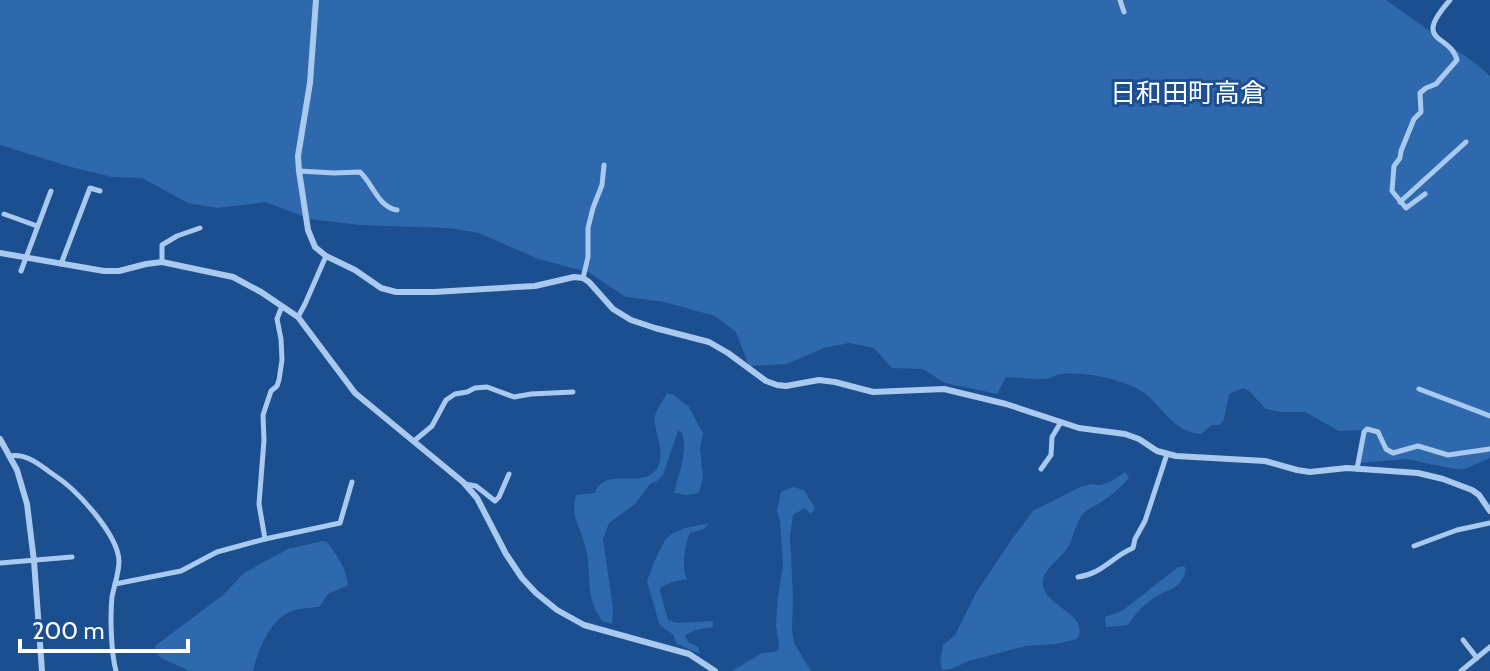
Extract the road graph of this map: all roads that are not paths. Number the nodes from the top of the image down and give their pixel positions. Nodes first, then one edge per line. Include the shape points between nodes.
1 (316, 0) edge
2 (1120, 0) edge
3 (1450, 0) edge
4 (1124, 12) dead end
5 (1466, 142) dead end
6 (604, 165) dead end
7 (299, 171) junction
8 (51, 191) dead end
9 (100, 191) dead end
10 (1425, 194) dead end
11 (1400, 202) junction
12 (397, 210) dead end
13 (4, 214) dead end
14 (37, 226) junction
15 (200, 228) dead end
16 (0, 253) edge
17 (326, 256) junction
18 (25, 259) junction
19 (162, 262) junction
20 (61, 265) junction
21 (21, 271) dead end
22 (583, 278) junction
23 (282, 306) junction
24 (298, 317) junction
25 (1419, 389) dead end
26 (573, 392) dead end
27 (1490, 416) edge
28 (1061, 422) junction
29 (0, 439) edge
30 (414, 441) junction
31 (1490, 449) edge
32 (1167, 454) junction
33 (10, 456) junction
34 (1041, 469) dead end
35 (1357, 469) junction
36 (509, 474) dead end
37 (352, 482) dead end
38 (465, 484) junction
39 (1490, 511) edge
40 (1490, 523) edge
41 (265, 539) junction
42 (1414, 546) dead end
43 (72, 557) dead end
44 (34, 561) junction
45 (0, 563) edge
46 (1078, 577) dead end
47 (115, 584) junction
48 (1463, 640) dead end
49 (1490, 647) edge
50 (1477, 659) junction
51 (42, 671) edge
52 (116, 671) edge
53 (715, 671) edge
54 (1461, 671) edge

1 - 7 street
2 - 4 street
3 - 11 street via 1433,30 1457,60 1420,93 1421,112 1393,171 1392,191
5 - 11 street
6 - 22 street via 588,228
7 - 12 street via 360,172 383,204
7 - 17 street via 310,238
8 - 14 street
9 - 20 street via 90,188
10 - 11 street via 1406,208
13 - 14 street
14 - 18 street
15 - 19 street via 162,245
16 - 18 street
17 - 22 street via 396,292 535,286
17 - 24 street
18 - 20 street
18 - 21 street
19 - 20 street via 112,271
19 - 23 street via 233,277
22 - 28 street via 615,311 644,325 709,342 777,385 819,380 873,392 938,388
23 - 24 street
23 - 41 street via 277,319 279,380 263,415 259,504
24 - 30 street via 355,393
25 - 27 street
26 - 30 street via 514,397 487,387 455,394
28 - 32 street via 1125,434
28 - 34 street
29 - 33 street
30 - 38 street
31 - 35 street via 1448,455 1418,446 1393,453 1378,432 1367,429
32 - 35 street via 1269,462 1310,472
32 - 46 street via 1133,548 1106,567
33 - 44 street via 26,496
33 - 47 street via 31,460 84,500 118,553
35 - 39 street via 1443,479 1472,490
36 - 38 street via 495,501
37 - 41 street via 340,523
38 - 53 street via 522,578 557,610 584,625 689,654
40 - 42 street
41 - 47 street via 217,552 181,571
43 - 44 street
44 - 45 street
44 - 51 street
47 - 52 street
48 - 50 street
49 - 50 street
50 - 54 street

